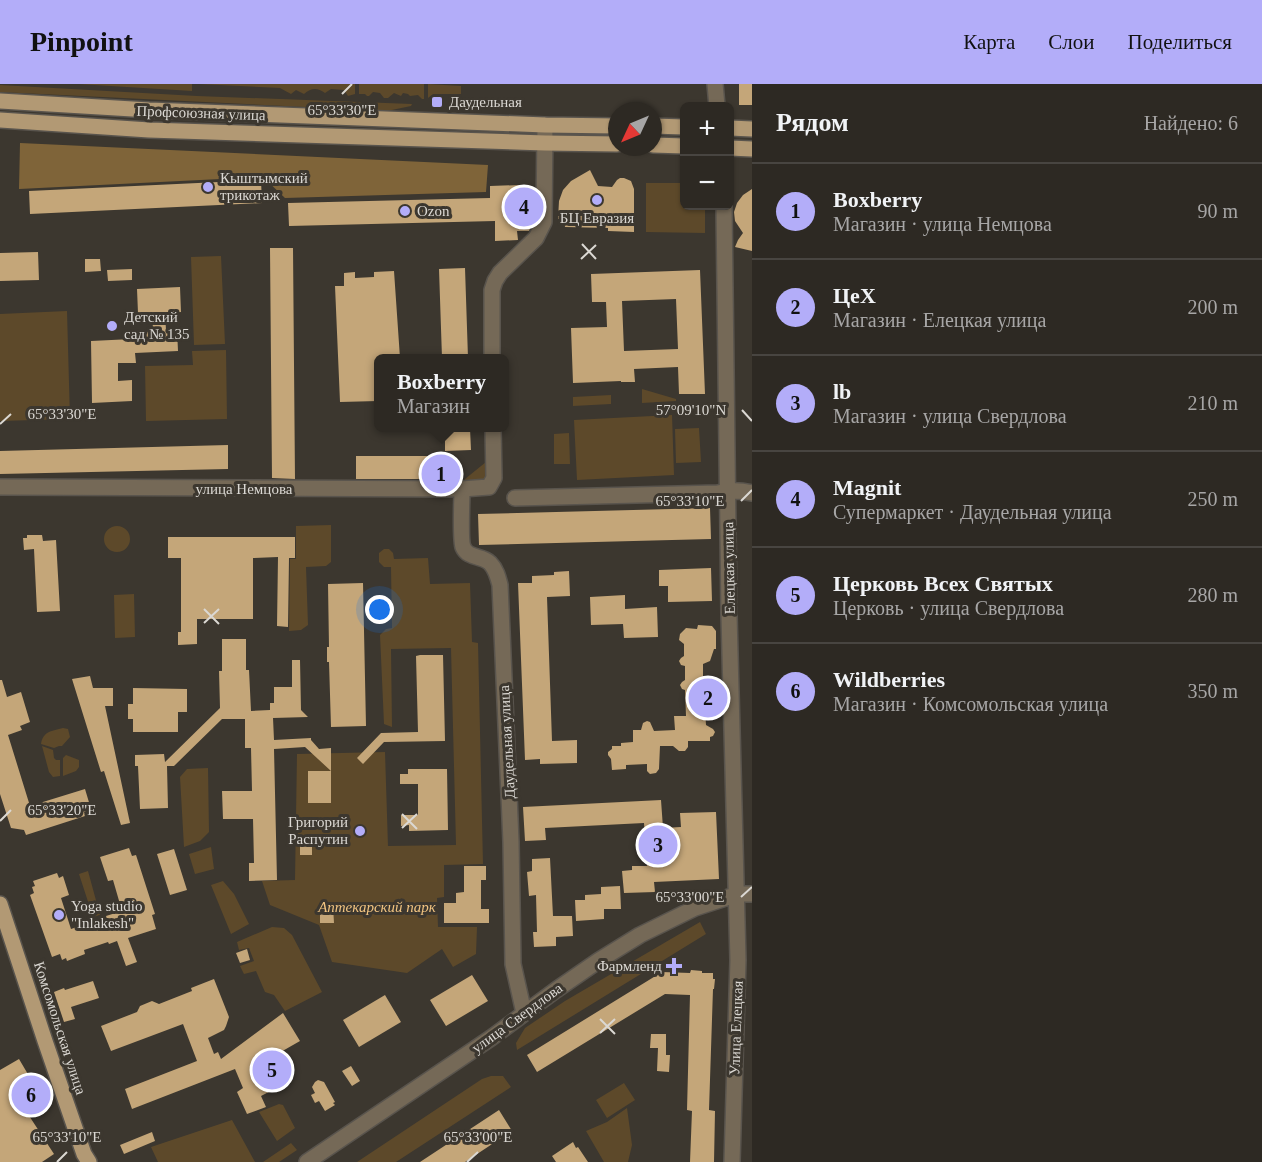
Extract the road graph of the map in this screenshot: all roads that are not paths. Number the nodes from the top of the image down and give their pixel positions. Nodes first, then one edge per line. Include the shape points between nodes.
1 (716, 84) edge
2 (0, 101) edge
3 (717, 102) edge
4 (0, 120) edge
5 (545, 124) junction
6 (608, 126) edge
7 (662, 126) edge
8 (680, 127) edge
9 (734, 128) edge
10 (752, 129) edge
11 (545, 143) junction
12 (608, 144) edge
13 (662, 145) edge
14 (680, 146) edge
15 (734, 147) edge
16 (752, 149) edge
17 (724, 210) edge
18 (492, 354) edge
19 (493, 432) edge
20 (0, 487) edge
21 (462, 489) junction
22 (728, 490) junction
23 (752, 493) edge
24 (515, 498) dead end
25 (745, 894) edge
26 (0, 904) edge
27 (524, 1013) junction
28 (89, 1162) edge
29 (307, 1162) edge
30 (732, 1162) edge

1 - 3 street
2 - 5 main road, Профсоюзная улица
4 - 11 main road, Профсоюзная улица via 149,130
5 - 6 main road, Профсоюзная улица
5 - 11 street
7 - 8 main road
9 - 10 main road
11 - 12 main road, Профсоюзная улица
11 - 18 street via 544,222 536,238 495,281
13 - 14 main road
15 - 16 main road
17 - 22 street, Елецкая улица
19 - 21 street, улица Немцова via 494,478 489,487
20 - 21 street, улица Немцова
21 - 27 street, Даудельная улица via 462,546 470,555 491,564 500,585 513,964
22 - 23 street
22 - 24 street
22 - 25 street, Елецкая улица via 729,615
25 - 27 street, улица Свердлова via 695,908 640,935
25 - 30 street, Улица Елецкая via 738,960
26 - 28 main road, Комсомольская улица
27 - 29 street, улица Свердлова

